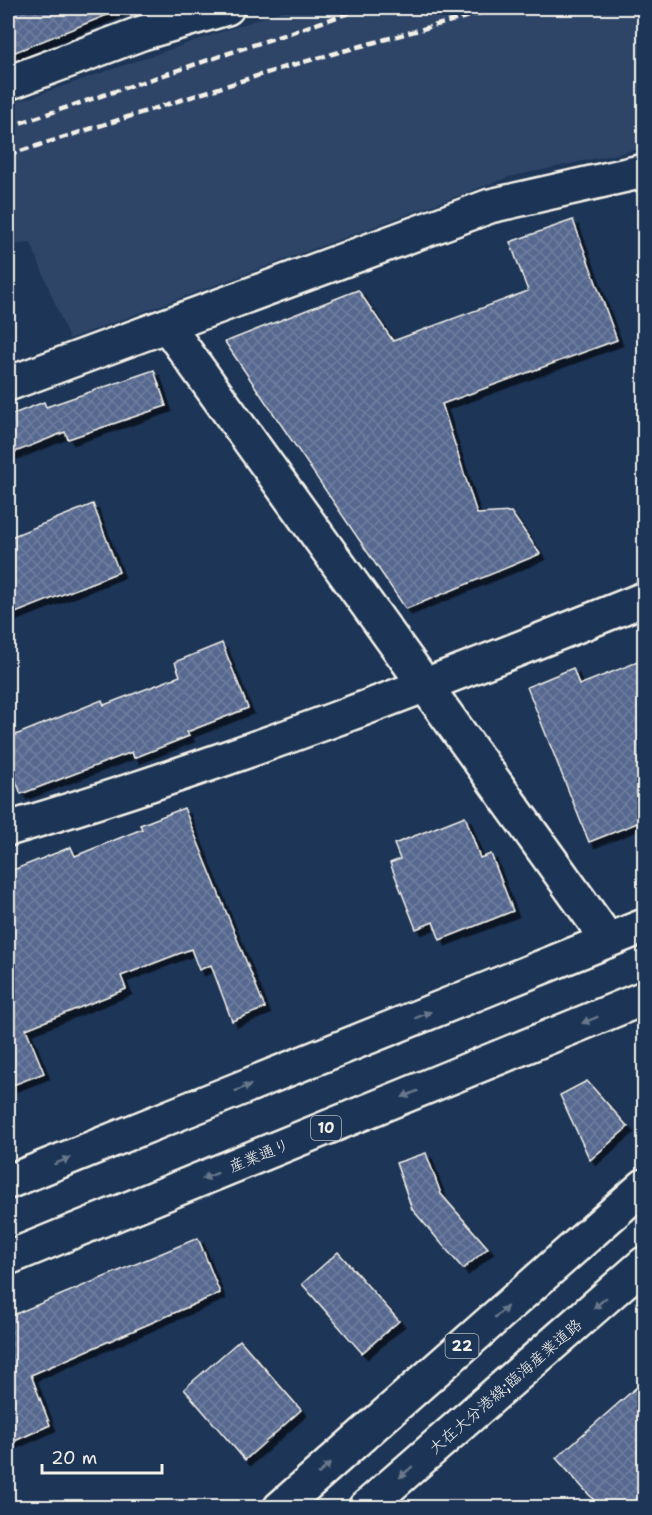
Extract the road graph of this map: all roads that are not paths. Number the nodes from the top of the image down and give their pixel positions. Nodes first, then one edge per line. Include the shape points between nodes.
1 (227, 8) edge
2 (8, 83) edge
3 (645, 171) edge
4 (168, 327) junction
5 (8, 384) edge
6 (645, 598) edge
7 (426, 686) junction
8 (8, 829) edge
9 (645, 926) edge
10 (608, 940) junction
11 (645, 998) edge
12 (8, 1182) edge
13 (645, 1186) edge
14 (8, 1258) edge
15 (645, 1264) edge
16 (280, 1508) edge
17 (365, 1508) edge

1 - 2 main road via 142,33
3 - 4 main road via 490,206
4 - 5 main road
4 - 7 main road
6 - 7 main road
7 - 8 main road via 97,803
7 - 10 main road
9 - 10 main road
12 -> 10 main road
11 -> 14 main road, 産業通り / 10
16 -> 13 main road, 22
15 -> 17 main road, 大在大分港線;臨海産業道路

